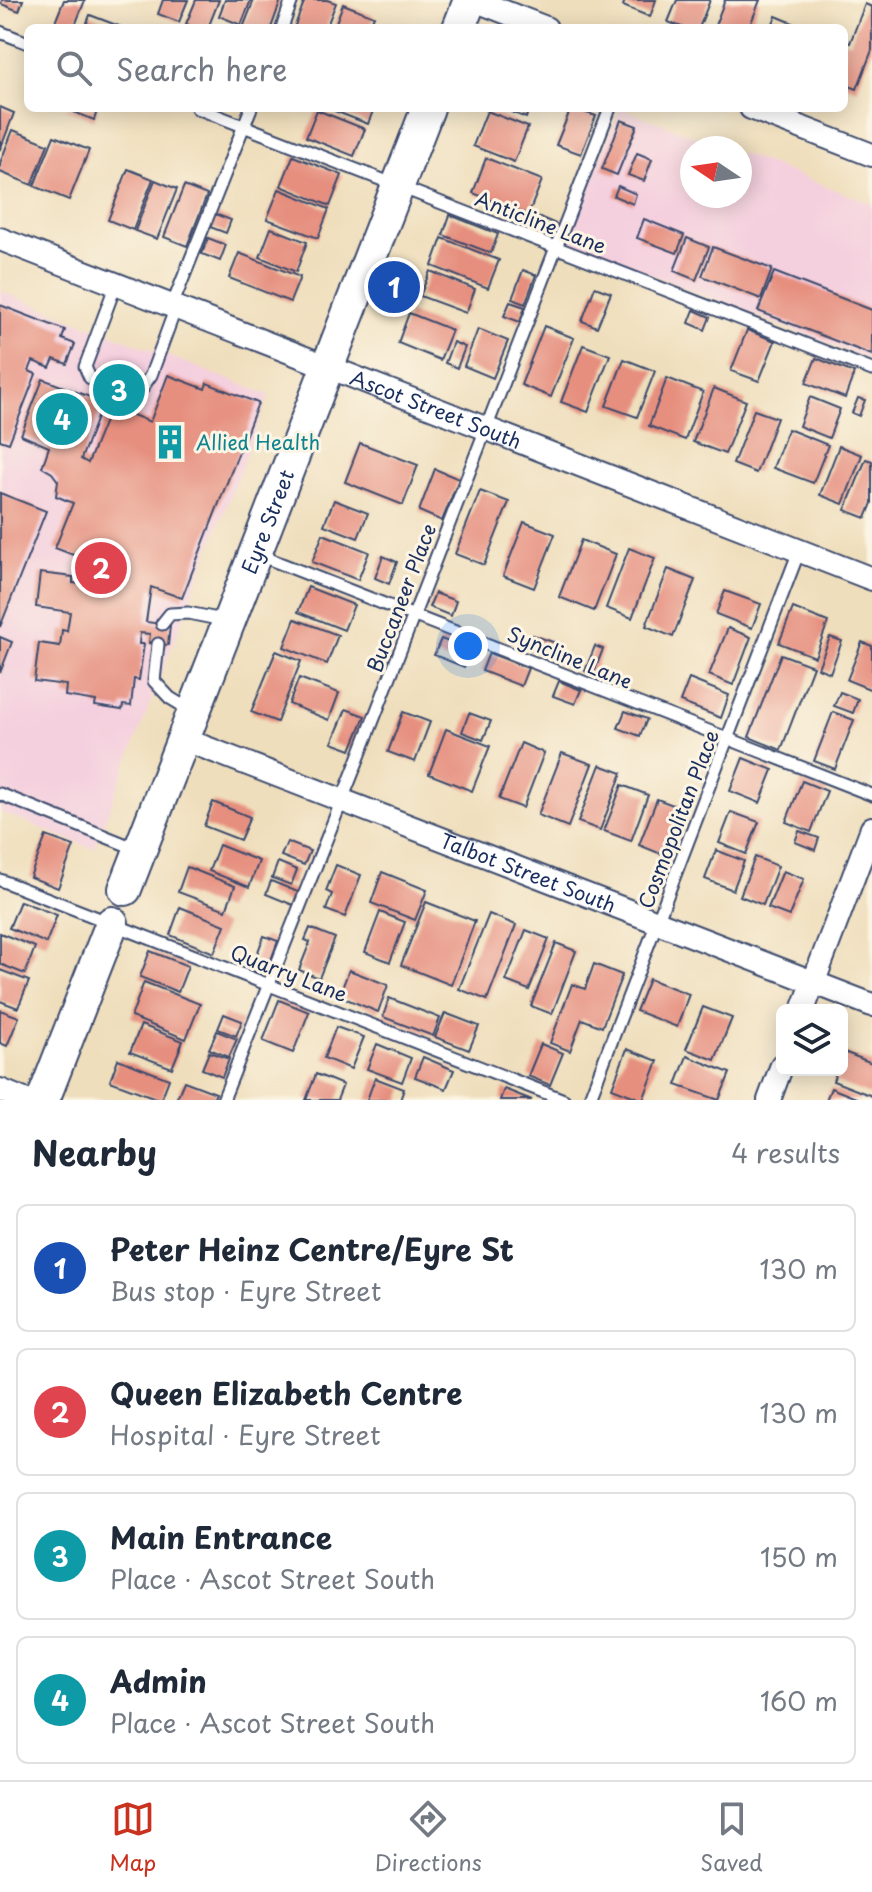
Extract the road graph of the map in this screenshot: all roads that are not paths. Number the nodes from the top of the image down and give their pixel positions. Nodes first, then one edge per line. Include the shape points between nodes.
1 (292, 0) edge
2 (472, 0) edge
3 (283, 24) edge
4 (461, 24) edge
5 (535, 24) edge
6 (0, 32) edge
7 (24, 41) edge
8 (207, 112) edge
9 (250, 112) edge
10 (426, 112) edge
11 (608, 112) edge
12 (761, 112) edge
13 (244, 127) junction
14 (872, 155) edge
15 (397, 186) junction
16 (0, 239) edge
17 (555, 247) junction
18 (116, 284) junction
19 (174, 307) junction
20 (328, 366) junction
21 (872, 370) edge
22 (110, 386) dead end
23 (128, 393) dead end
24 (485, 428) junction
25 (799, 551) junction
26 (255, 553) junction
27 (872, 579) edge
28 (414, 614) junction
29 (229, 621) junction
30 (162, 624) dead end
31 (158, 644) dead end
32 (188, 726) junction
33 (728, 740) junction
34 (0, 794) edge
35 (872, 795) edge
36 (341, 801) junction
37 (872, 828) edge
38 (140, 851) junction
39 (0, 880) edge
40 (125, 889) dead end
41 (112, 923) junction
42 (657, 924) junction
43 (813, 983) junction
44 (270, 985) junction
45 (805, 1004) edge
46 (872, 1005) edge
47 (778, 1076) edge
48 (0, 1090) edge
49 (24, 1100) edge
50 (43, 1100) edge
51 (223, 1100) edge
52 (564, 1100) edge
53 (589, 1100) edge
54 (769, 1100) edge

1 - 3 lane
2 - 4 main road
2 - 5 street
6 - 7 lane
8 - 13 lane, Anticline Lane
9 - 13 lane
10 - 15 main road, Eyre Street
11 - 17 lane, Buccaneer Place
12 - 14 street
13 - 15 lane, Anticline Lane
13 - 19 lane
15 - 17 lane, Anticline Lane
15 - 20 main road, Eyre Street
16 - 18 street, Ascot Street South
17 - 21 lane, Anticline Lane
17 - 24 lane, Buccaneer Place
18 - 19 street, Ascot Street South
18 - 22 lane via 85,367 90,378
19 - 20 street, Ascot Street South
19 - 23 lane via 151,375 138,394
20 - 24 street, Ascot Street South
20 - 26 main road, Eyre Street
24 - 25 street, Ascot Street South
24 - 28 lane, Buccaneer Place
25 - 27 street, Ascot Street South
25 - 33 lane, Cosmopolitan Place
26 - 28 lane, Syncline Lane
26 - 29 main road, Eyre Street
28 - 33 lane, Syncline Lane
28 - 36 lane, Buccaneer Place
29 - 30 lane via 179,613 170,614
29 - 32 main road, Eyre Street
31 - 32 lane via 154,681
32 - 36 street, Talbot Street South
32 - 38 main road, Eyre Street
33 - 35 lane, Syncline Lane
33 - 42 lane, Cosmopolitan Place
34 - 38 lane
36 - 42 street, Talbot Street South
36 - 44 lane, Buccaneer Place
37 - 43 street
38 - 40 main road, Eyre Street
39 - 41 lane, Quarry Lane
41 - 44 lane, Quarry Lane
41 - 50 main road
42 - 43 street, Talbot Street South
42 - 53 lane, Cosmopolitan Place
43 - 45 street
43 - 46 street, Talbot Street South
44 - 51 lane, Buccaneer Place
44 - 52 lane, Quarry Lane
47 - 54 street
48 - 49 street

